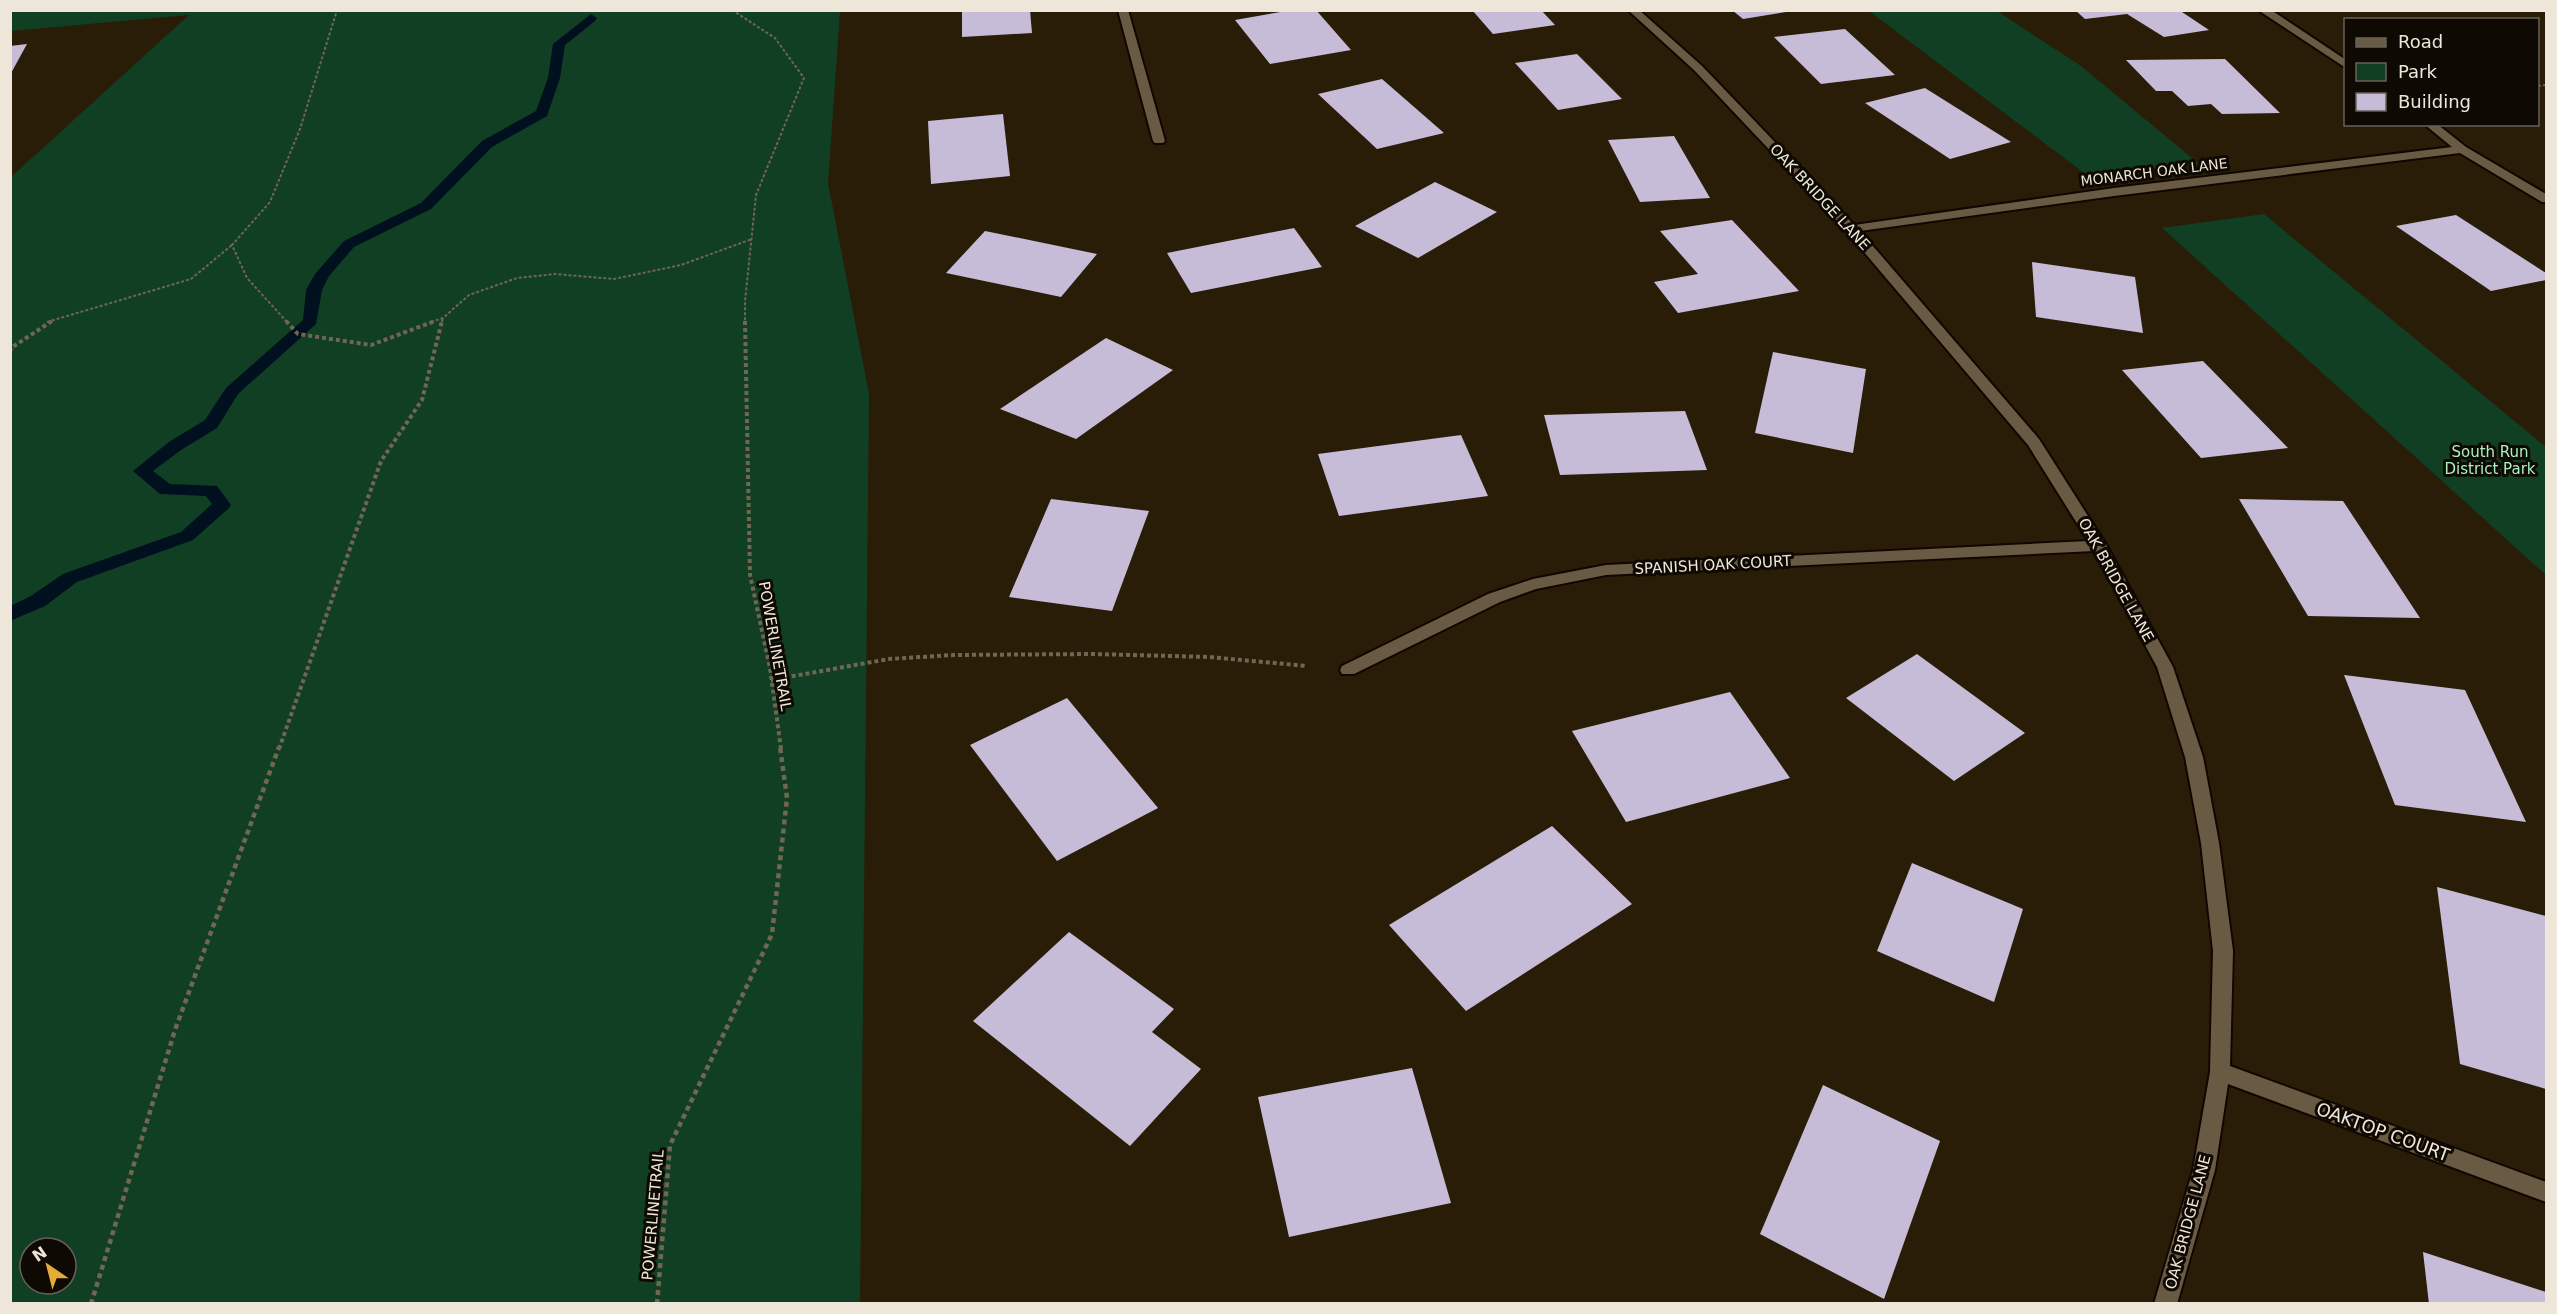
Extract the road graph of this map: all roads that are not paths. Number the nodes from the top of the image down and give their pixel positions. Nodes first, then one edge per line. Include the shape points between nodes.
1 (1123, 10) edge
2 (1633, 10) edge
3 (2263, 10) edge
4 (2344, 64) edge
5 (2432, 126) edge
6 (1159, 141) dead end
7 (2462, 148) junction
8 (2547, 199) edge
9 (1851, 229) junction
10 (2099, 546) junction
11 (1348, 670) road end
12 (2220, 1072) junction
13 (2547, 1192) edge
14 (2165, 1304) edge

1 - 6 street
2 - 9 street, OAK BRIDGE LANE via 1698,68
3 - 4 street
5 - 7 street
7 - 8 street
7 - 9 street, MONARCH OAK LANE
9 - 10 street, OAK BRIDGE LANE via 2034,442
10 - 11 street, SPANISH OAK COURT via 1606,570 1533,584 1494,598
10 - 12 street, OAK BRIDGE LANE via 2165,667 2194,757 2210,843 2223,951
12 - 13 street, OAKTOP COURT
12 - 14 street, OAK BRIDGE LANE via 2204,1170

